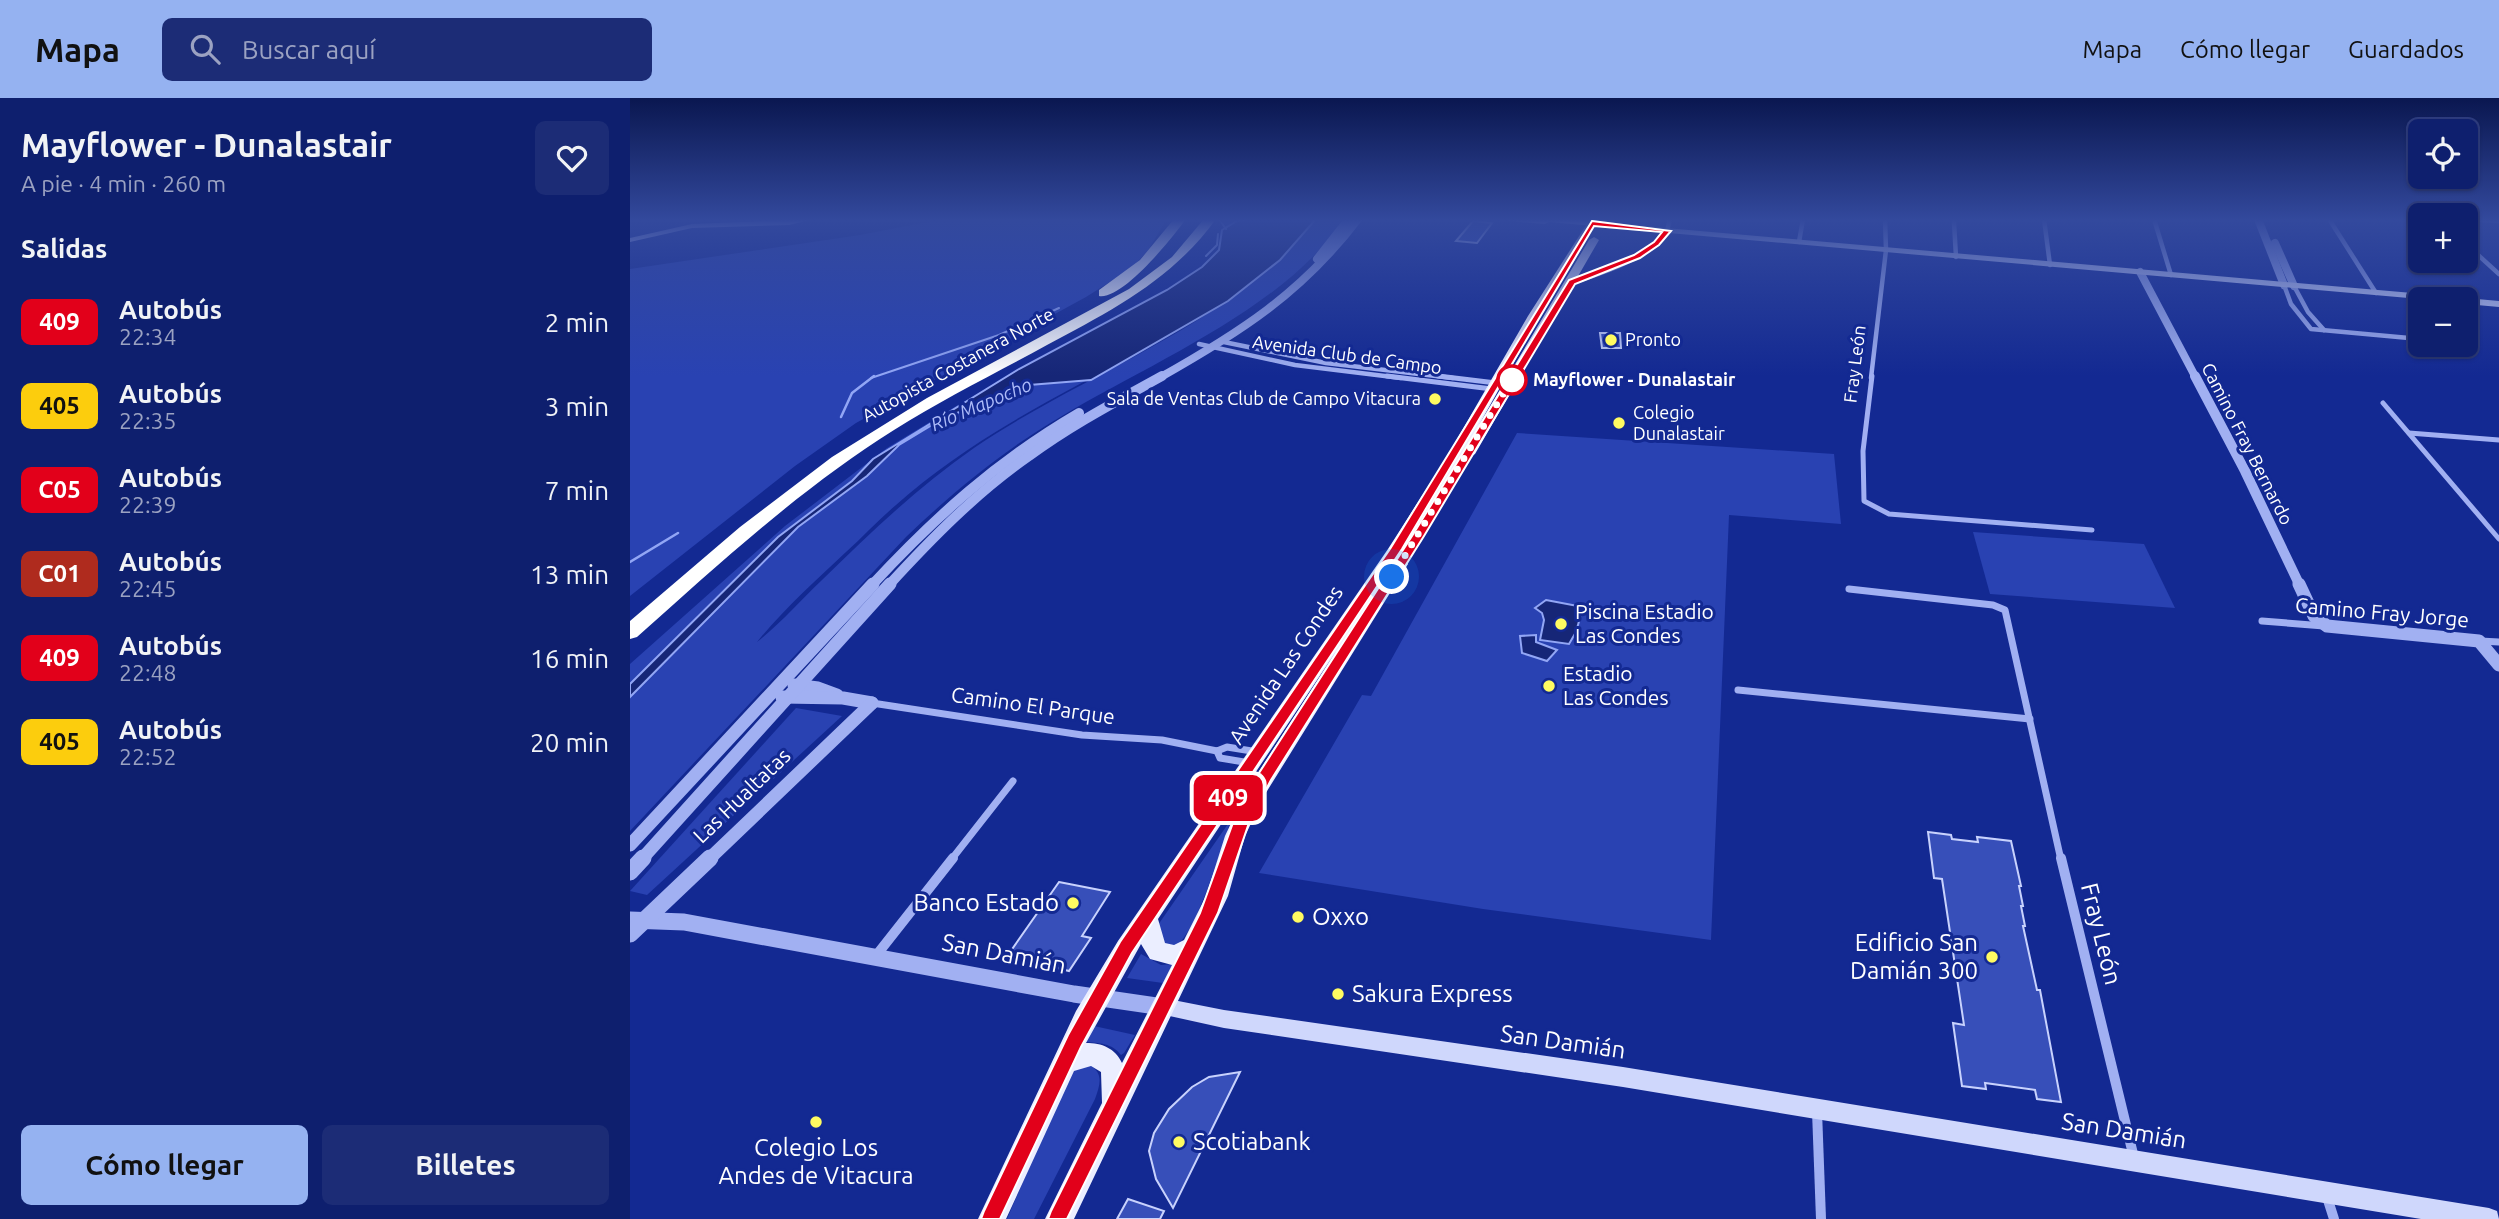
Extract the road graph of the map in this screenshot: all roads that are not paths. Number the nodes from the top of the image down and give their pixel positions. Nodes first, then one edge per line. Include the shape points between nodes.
1 (1135, 271) edge
2 (1171, 271) edge
3 (1302, 271) edge
4 (1315, 271) edge
5 (1568, 271) edge
6 (1577, 271) edge
7 (1599, 271) edge
8 (1884, 271) edge
9 (2131, 271) edge
10 (2170, 271) edge
11 (2279, 271) edge
12 (2288, 271) edge
13 (2362, 271) edge
14 (2140, 272) junction
15 (2171, 275) junction
16 (1572, 282) junction
17 (2289, 285) junction
18 (2376, 293) junction
19 (2408, 296) edge
20 (2478, 302) edge
21 (2499, 304) edge
22 (1548, 306) junction
23 (1062, 327) junction
24 (2325, 330) junction
25 (2408, 338) edge
26 (1209, 344) junction
27 (1262, 352) junction
28 (1254, 358) junction
29 (1326, 363) junction
30 (1320, 369) junction
31 (1412, 373) junction
32 (1408, 379) junction
33 (1494, 386) junction
34 (2384, 403) dead end
35 (2409, 433) junction
36 (2499, 440) edge
37 (2092, 530) dead end
38 (2499, 539) edge
39 (1849, 589) dead end
40 (630, 613) edge
41 (2262, 621) dead end
42 (2327, 626) junction
43 (630, 632) edge
44 (2479, 641) junction
45 (2499, 642) edge
46 (2499, 665) edge
47 (778, 685) junction
48 (797, 685) junction
49 (1738, 690) dead end
50 (767, 696) junction
51 (787, 697) junction
52 (844, 698) junction
53 (872, 703) junction
54 (2030, 719) junction
55 (1217, 751) junction
56 (1256, 758) junction
57 (1013, 781) dead end
58 (630, 845) edge
59 (630, 872) edge
60 (1146, 915) junction
61 (636, 920) edge
62 (630, 934) edge
63 (1193, 947) junction
64 (875, 957) junction
65 (1097, 997) junction
66 (1163, 1007) junction
67 (1064, 1063) junction
68 (1113, 1107) junction
69 (1816, 1108) junction
70 (2134, 1159) junction
71 (2325, 1192) junction
72 (992, 1219) edge
73 (1059, 1219) edge
74 (1821, 1219) edge
75 (2334, 1219) edge
76 (2489, 1219) edge

1 - 23 highway
2 - 23 highway via 1120,305
3 - 26 street
4 - 26 street via 1276,303
5 - 22 main road, Avenida Las Condes
6 - 16 main road, Avenida Las Condes
7 - 16 main road
8 - 37 street, Fray León via 1863,451 1864,501 1889,514
9 - 14 main road
10 - 15 street
11 - 17 street
12 - 17 street
13 - 18 street
14 - 15 main road
14 - 42 street, Camino Fray Bernardo via 2245,471 2310,610
15 - 17 main road
16 - 22 main road, Avenida Las Condes
17 - 18 main road
17 - 24 street
17 - 24 street via 2291,304 2311,329
18 - 19 main road
20 - 21 main road
22 - 33 main road, Avenida Las Condes
22 - 63 main road, Avenida Las Condes via 1418,536 1255,793
23 - 40 highway, Autopista Costanera Norte via 909,404 829,454
23 - 43 highway, Autopista Costanera Norte via 839,459
24 - 25 street
26 - 27 street, Avenida Club de Campo
26 - 28 street, Avenida Club de Campo
26 - 47 street via 1043,434 962,493
26 - 48 street via 1050,441 975,497
27 - 28 street
27 - 29 street, Avenida Club de Campo
28 - 30 street, Avenida Club de Campo
29 - 30 street
29 - 31 street, Avenida Club de Campo
30 - 32 street, Avenida Club de Campo
31 - 32 street
31 - 33 street, Avenida Club de Campo
32 - 33 street, Avenida Club de Campo
33 - 56 main road, Avenida Las Condes via 1403,538
34 - 35 street
35 - 36 street
35 - 38 street
39 - 54 street, Fray León via 2001,606
41 - 42 street, Camino Fray Jorge
42 - 44 street, Camino Fray Jorge
44 - 45 street, Camino Fray Jorge
44 - 46 street
47 - 48 street, Camino El Parque
47 - 50 street
48 - 51 street
48 - 52 street, Camino El Parque
49 - 54 street
50 - 51 street, Camino El Parque
50 - 58 street
51 - 52 street, Camino El Parque
51 - 59 street
52 - 53 street, Camino El Parque
53 - 55 street, Camino El Parque
53 - 61 street, Las Hualtatas
54 - 70 street, Fray León
55 - 56 street, Camino El Parque via 1227,747
55 - 56 street, Camino El Parque via 1220,758
56 - 60 main road, Avenida Las Condes
57 - 64 street
60 - 63 main road via 1158,952 1175,955
60 - 65 main road, Avenida Las Condes
61 - 62 street, Las Hualtatas
61 - 64 street, San Damián via 684,922
63 - 66 main road, Avenida Las Condes
64 - 65 street, San Damián
65 - 66 street, San Damián
65 - 67 main road, Avenida Las Condes
66 - 68 main road, Avenida Las Condes
66 - 69 main road, San Damián
67 - 68 main road via 1088,1053 1106,1059 1114,1076
67 - 72 main road, Avenida Las Condes
68 - 73 main road, Avenida Las Condes
69 - 70 main road, San Damián
69 - 74 street
70 - 71 main road, San Damián
71 - 75 street
71 - 76 main road, San Damián

